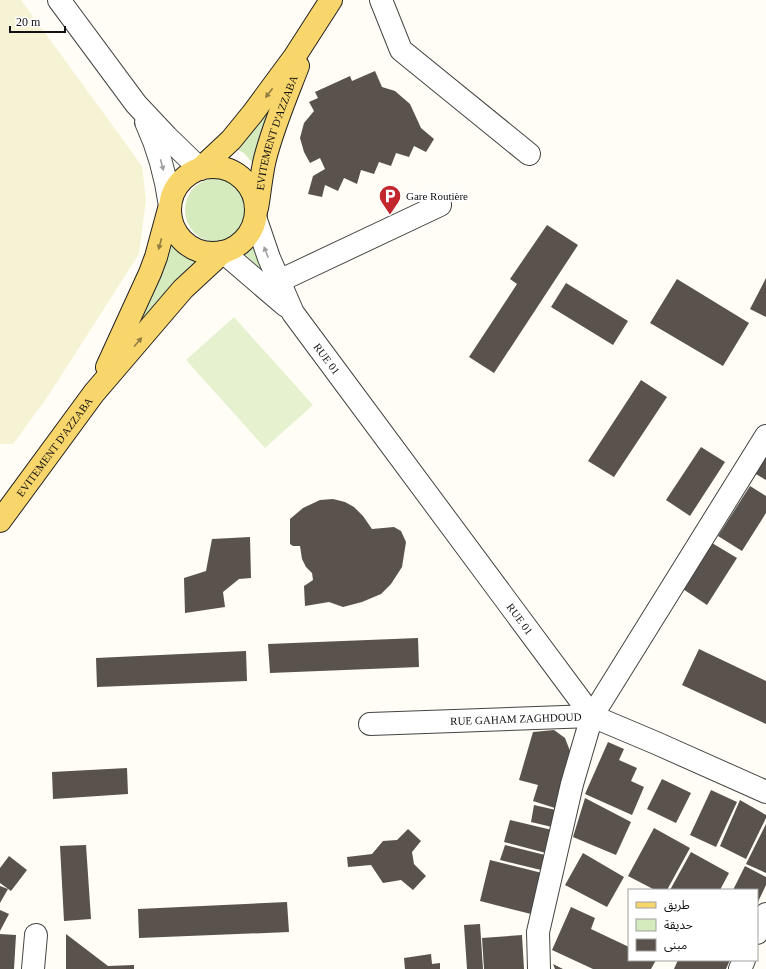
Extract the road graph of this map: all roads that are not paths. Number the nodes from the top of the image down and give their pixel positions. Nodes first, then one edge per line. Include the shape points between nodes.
1 (60, 0) edge
2 (331, 0) edge
3 (381, 0) edge
4 (315, 27) junction
5 (136, 104) junction
6 (528, 154) dead end
7 (200, 169) junction
8 (440, 205) dead end
9 (170, 206) junction
10 (256, 220) junction
11 (224, 252) junction
12 (279, 281) junction
13 (293, 313) junction
14 (94, 393) junction
15 (766, 436) edge
16 (0, 521) edge
17 (592, 716) junction
18 (370, 724) dead end
19 (766, 792) edge
20 (766, 914) edge
21 (758, 931) edge
22 (36, 935) dead end
23 (33, 969) edge
24 (539, 969) edge

1 - 5 street
2 - 4 main road, EVITEMENT D'AZZABA
3 - 6 street via 401,50
4 -> 7 main road, EVITEMENT D'AZZABA via 249,118 231,140
4 - 10 main road, EVITEMENT D'AZZABA via 284,100 264,160
5 - 7 street
5 -> 9 street via 158,150
7 - 9 main road via 181,180 173,192
7 - 10 main road via 220,167 242,178 254,197
8 - 12 street
9 - 11 main road via 174,229 185,243 201,251
9 -> 14 main road, EVITEMENT D'AZZABA via 150,273
10 - 11 main road via 240,243
12 -> 10 street via 261,239
11 - 13 street
14 -> 11 main road, EVITEMENT D'AZZABA via 182,289
12 - 13 street
13 - 17 street, RUE 01
14 - 16 main road, EVITEMENT D'AZZABA
15 - 17 street
17 - 18 street, RUE GAHAM ZAGHDOUD
17 - 19 street, RUE GAHAM ZAGHDOUD
17 - 24 street via 572,784 538,932
20 - 21 street
22 - 23 street

